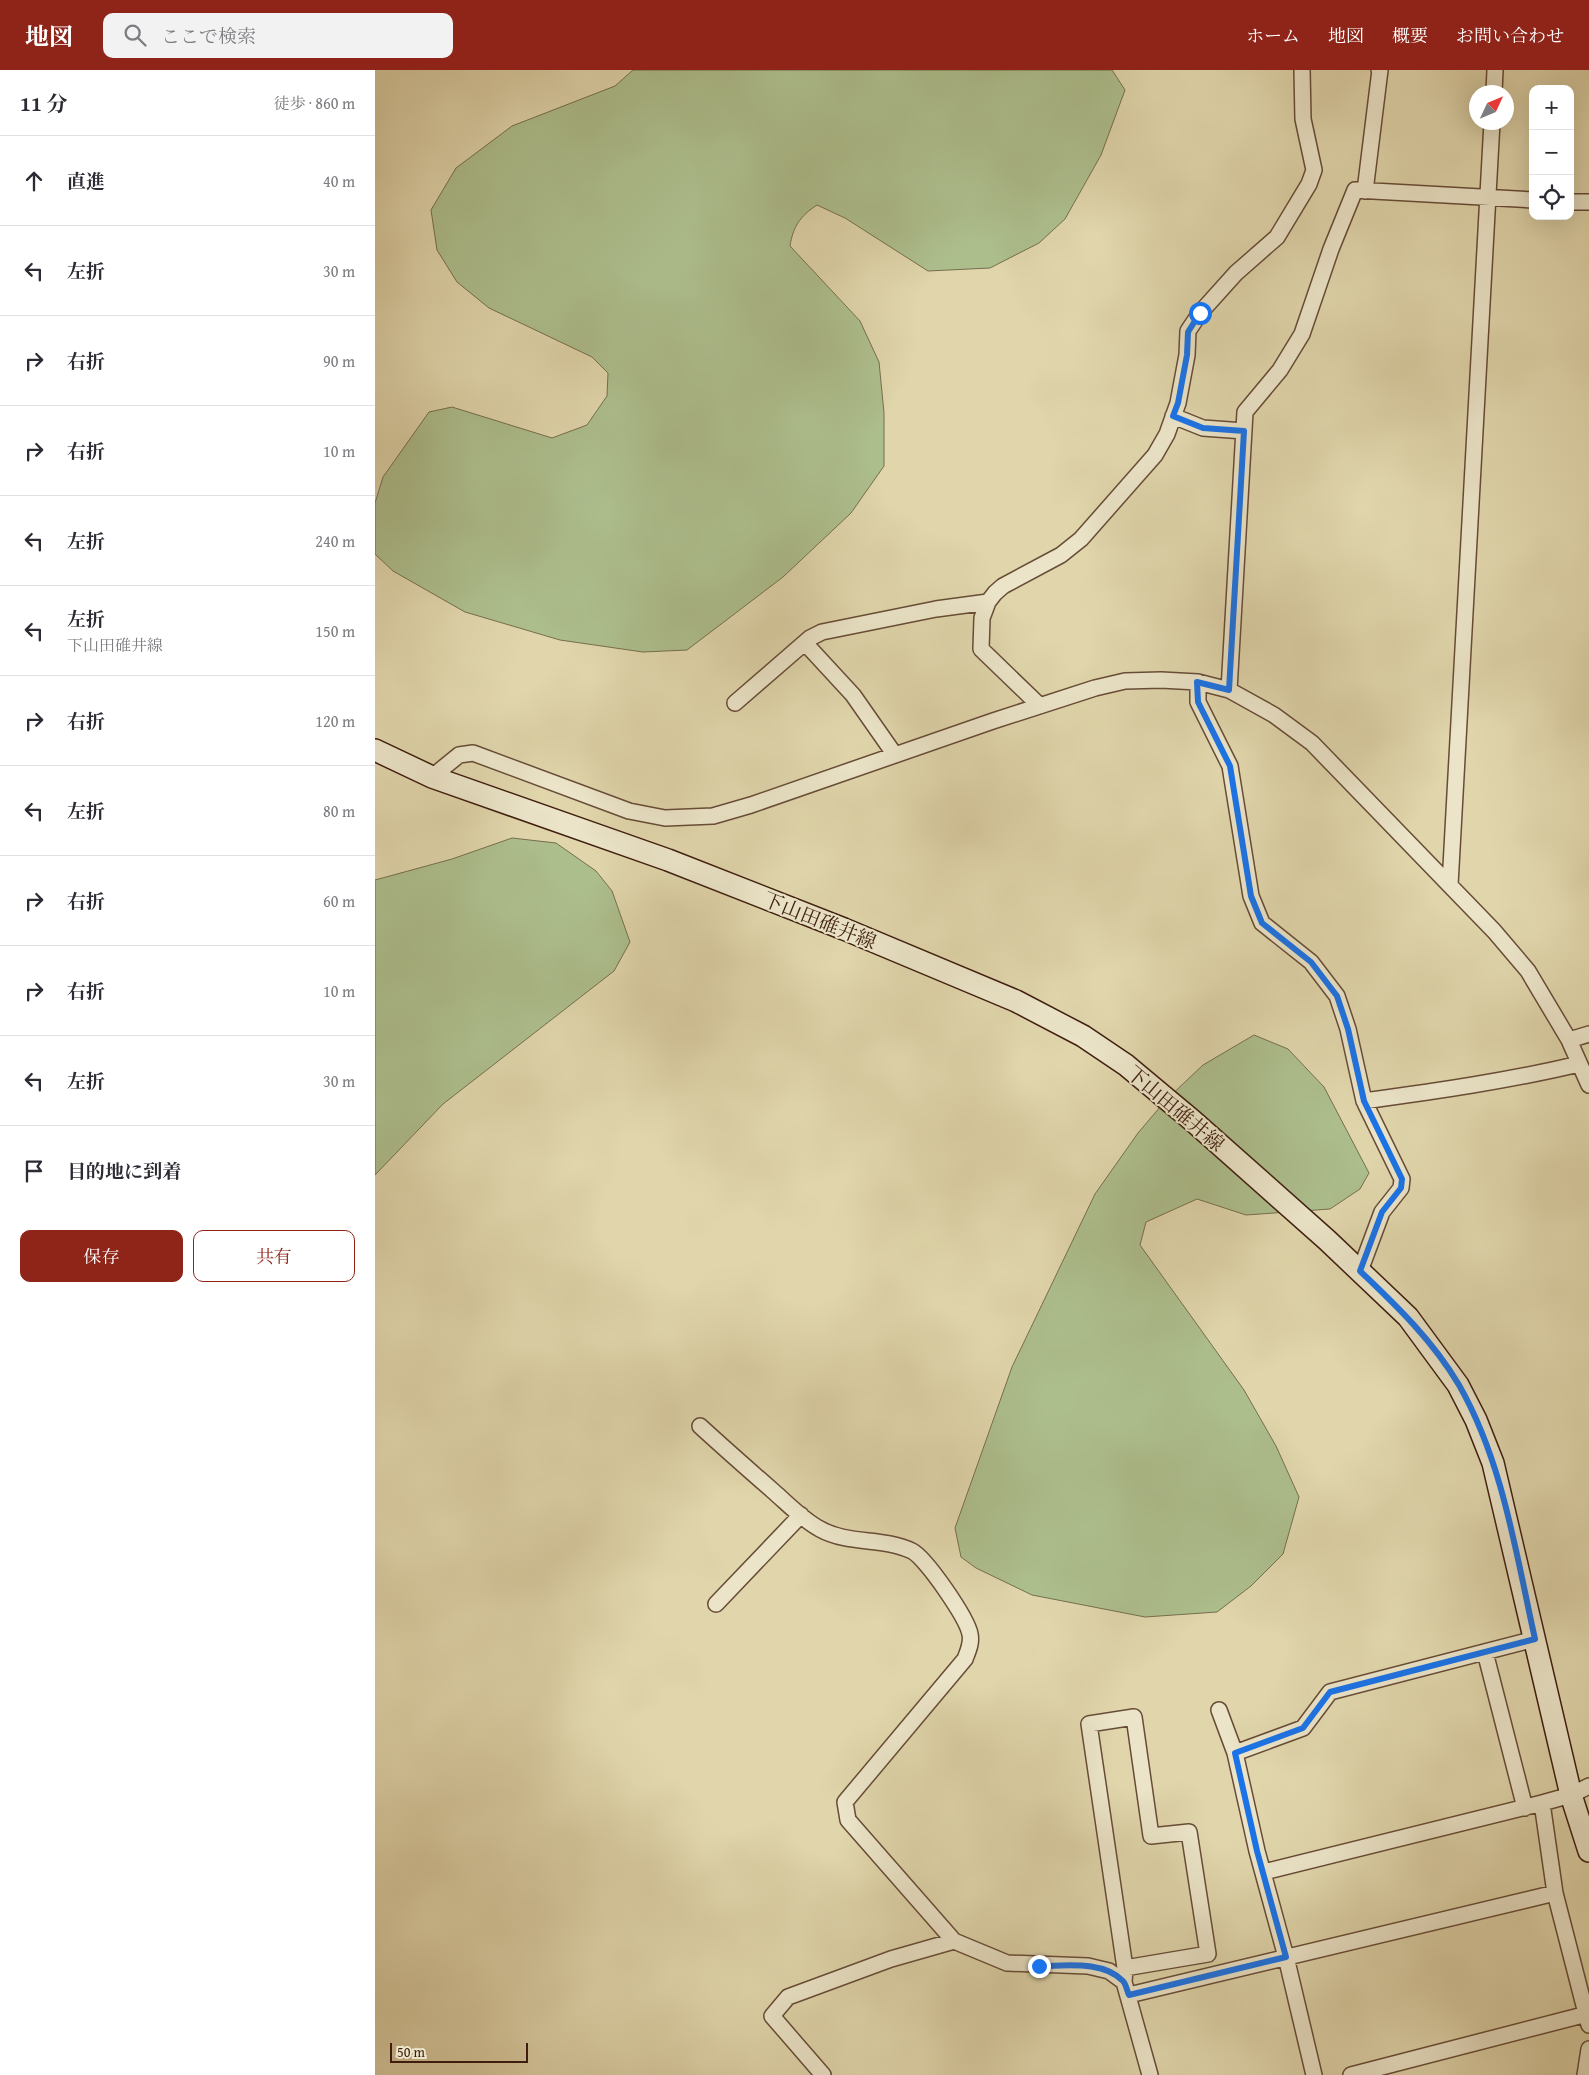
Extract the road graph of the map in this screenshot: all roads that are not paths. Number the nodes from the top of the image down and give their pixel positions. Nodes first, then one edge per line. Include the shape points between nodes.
1 (1302, 70) edge
2 (1379, 70) edge
3 (1495, 70) edge
4 (1494, 85) edge
5 (1491, 130) edge
6 (1365, 191) junction
7 (1487, 198) junction
8 (1529, 200) edge
9 (1574, 202) edge
10 (1589, 202) edge
11 (1173, 416) junction
12 (1244, 431) junction
13 (988, 602) junction
14 (805, 643) junction
15 (1197, 682) junction
16 (1229, 690) junction
17 (735, 703) dead end
18 (1040, 706) junction
19 (375, 750) edge
20 (895, 755) junction
21 (432, 777) junction
22 (1450, 885) junction
23 (1589, 1034) edge
24 (1569, 1040) junction
25 (1579, 1064) junction
26 (1589, 1085) edge
27 (1364, 1101) junction
28 (1360, 1271) junction
29 (700, 1426) dead end
30 (801, 1515) junction
31 (716, 1604) dead end
32 (1535, 1639) junction
33 (1485, 1652) junction
34 (1219, 1710) dead end
35 (1235, 1753) junction
36 (1580, 1791) edge
37 (1542, 1804) junction
38 (1525, 1808) junction
39 (1589, 1851) edge
40 (1264, 1872) junction
41 (1555, 1893) junction
42 (954, 1941) junction
43 (1286, 1957) junction
44 (1126, 1982) junction
45 (1588, 2019) edge
46 (1589, 2049) edge
47 (823, 2075) edge
48 (1150, 2075) edge
49 (1314, 2075) edge
50 (1351, 2075) edge
51 (1585, 2075) edge

1 - 11 street via 1303,119 1314,170 1309,184 1277,237 1236,273 1200,313 1188,332 1187,355
2 - 6 street
3 - 4 street
5 - 7 street
6 - 7 street
6 - 12 street via 1355,190 1302,334 1279,370 1245,412
7 - 8 street
7 - 22 street
9 - 10 street
11 - 12 street via 1203,428
11 - 13 street via 1155,455 1081,539 1061,555 1003,586
12 - 16 street
13 - 14 street via 822,632
13 - 18 street via 982,618 981,649
14 - 17 street
14 - 20 street via 853,695
15 - 16 street
15 - 18 street via 1125,681
15 - 27 street via 1198,702 1230,766 1251,896 1262,923 1311,962 1337,996
16 - 22 street via 1273,715 1312,744
18 - 20 street
19 - 21 main road, 下山田碓井線
20 - 21 street via 751,806 713,816 665,818 629,812 473,753 459,755
21 - 28 main road, 下山田碓井線 via 668,860 844,929 1016,1001 1083,1036 1126,1065 1193,1121
22 - 24 street via 1528,970
23 - 24 street
24 - 25 street
25 - 26 street
25 - 27 street via 1456,1088
27 - 28 street via 1402,1179 1401,1188 1382,1212
28 - 32 main road, 下山田碓井線 via 1408,1316 1458,1385 1476,1420 1493,1463
29 - 30 street
30 - 31 street
30 - 42 street via 820,1529 841,1538 891,1544 913,1551 927,1564 970,1634 965,1659 845,1802 848,1820
32 - 33 street
32 - 36 main road, 下山田碓井線
33 - 35 street via 1330,1692 1303,1728
33 - 38 street
34 - 35 street
35 - 40 street
36 - 37 street
36 - 39 main road, 下山田碓井線
37 - 38 street
37 - 41 street
38 - 40 street
40 - 43 street
41 - 43 street
41 - 45 street
42 - 44 street via 1007,1963 1088,1966 1109,1971
42 - 47 street via 891,1959 788,1997 772,2016
43 - 44 street
43 - 49 street
44 - 44 street via 1089,1724 1134,1716 1151,1836 1189,1832 1208,1954
44 - 48 street
45 - 50 street
46 - 51 street

